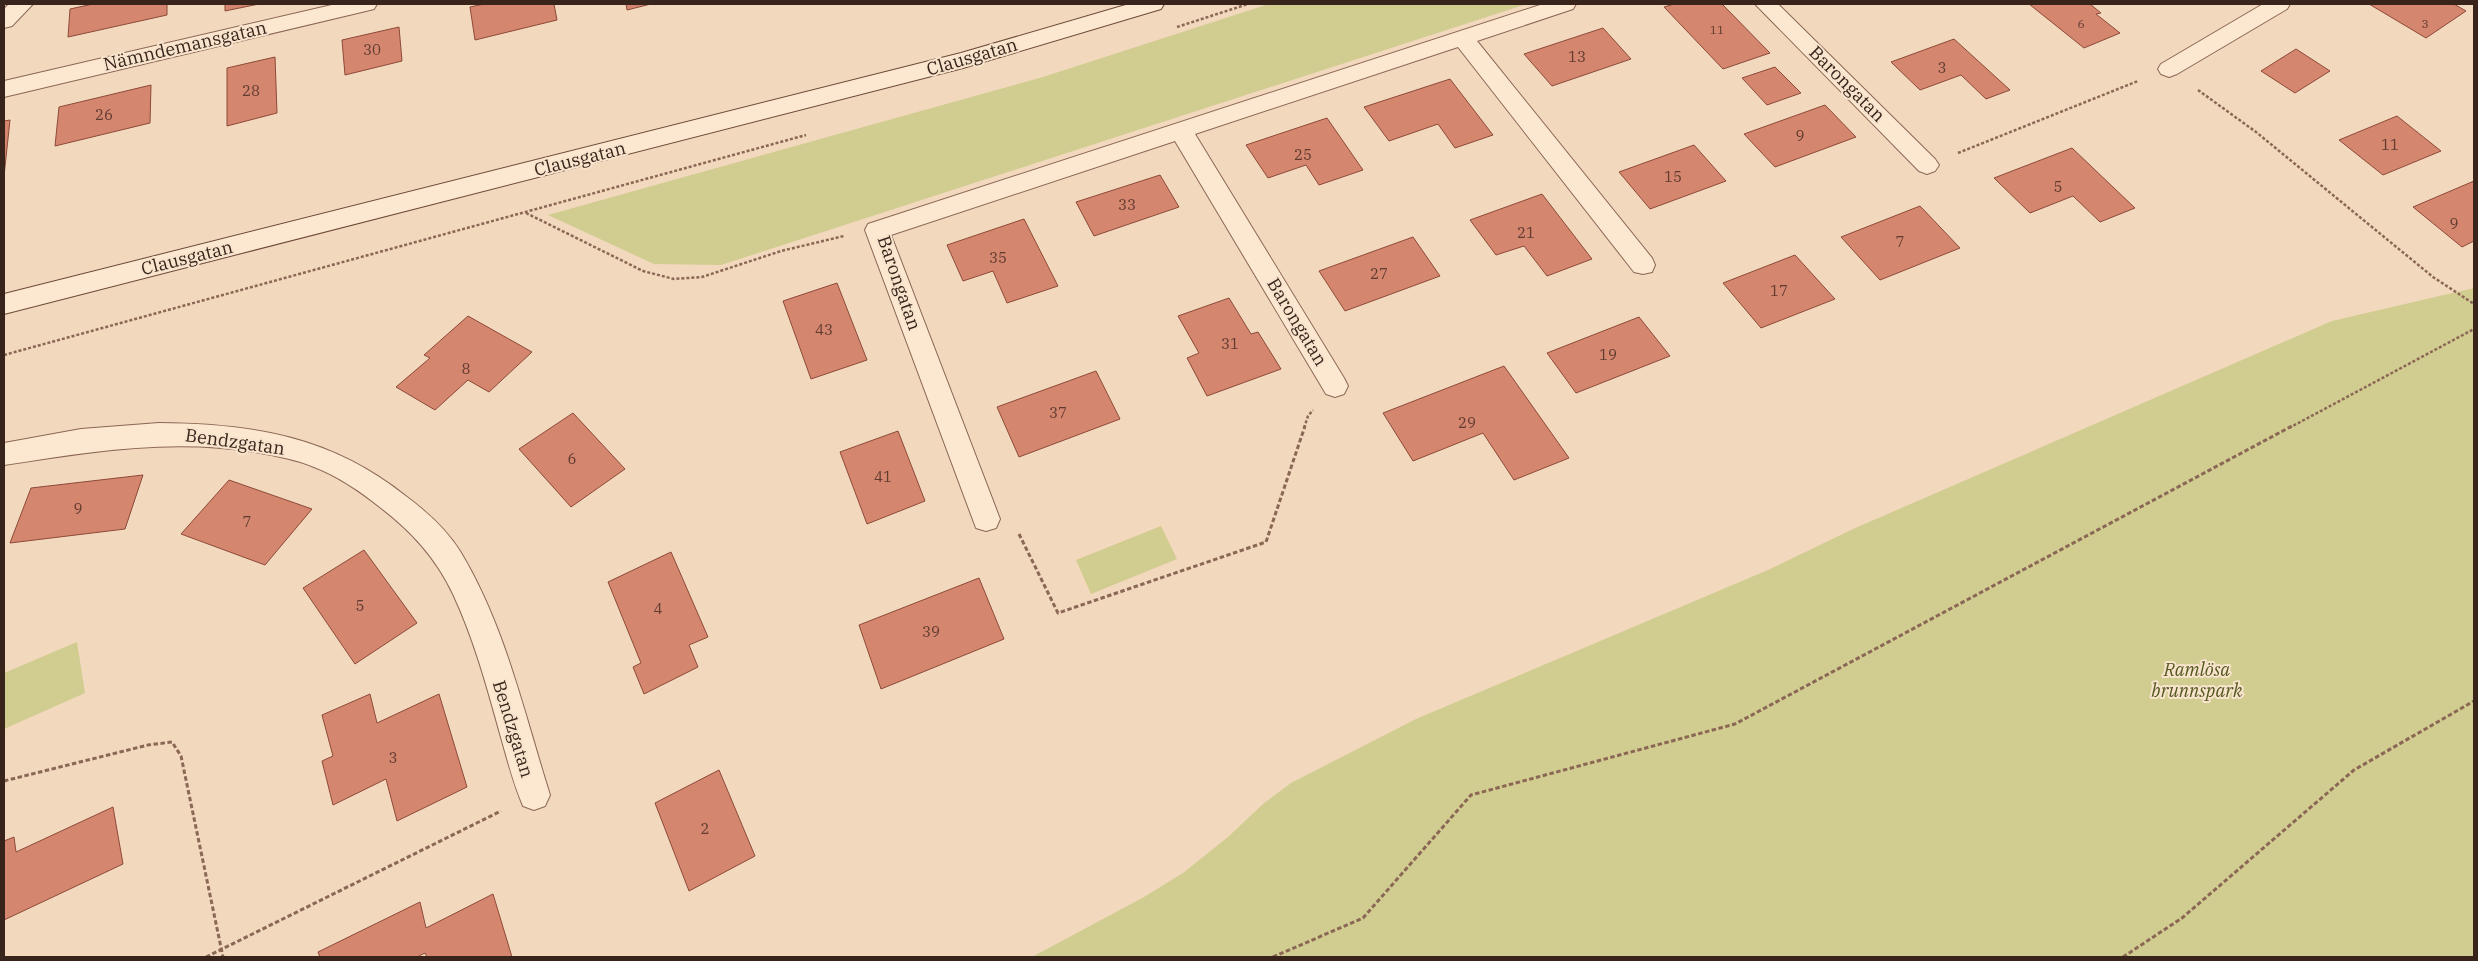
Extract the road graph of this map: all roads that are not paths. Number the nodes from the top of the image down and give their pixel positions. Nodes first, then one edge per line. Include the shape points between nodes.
1 (22, 4) edge
2 (366, 4) edge
3 (1154, 4) edge
4 (1565, 4) edge
5 (1766, 4) edge
6 (2279, 4) edge
7 (4, 20) edge
8 (1463, 38) junction
9 (2169, 69) road end
10 (4, 89) edge
11 (1180, 129) junction
12 (1927, 165) road end
13 (1643, 265) dead end
14 (4, 304) edge
15 (1335, 386) dead end
16 (4, 454) edge
17 (986, 519) road end
18 (534, 795) road end

1 - 7 street
2 - 10 street, Nämndemansgatan
3 - 14 street, Clausgatan via 954,63
4 - 8 street, Barongatan
5 - 12 street, Barongatan
6 - 9 street
8 - 11 street, Barongatan
8 - 13 street
11 - 15 street, Barongatan
11 - 17 street, Barongatan via 877,230
16 - 18 street, Bendzgatan via 106,437 164,433 208,435 263,442 316,455 376,488 429,532 449,558 491,657

